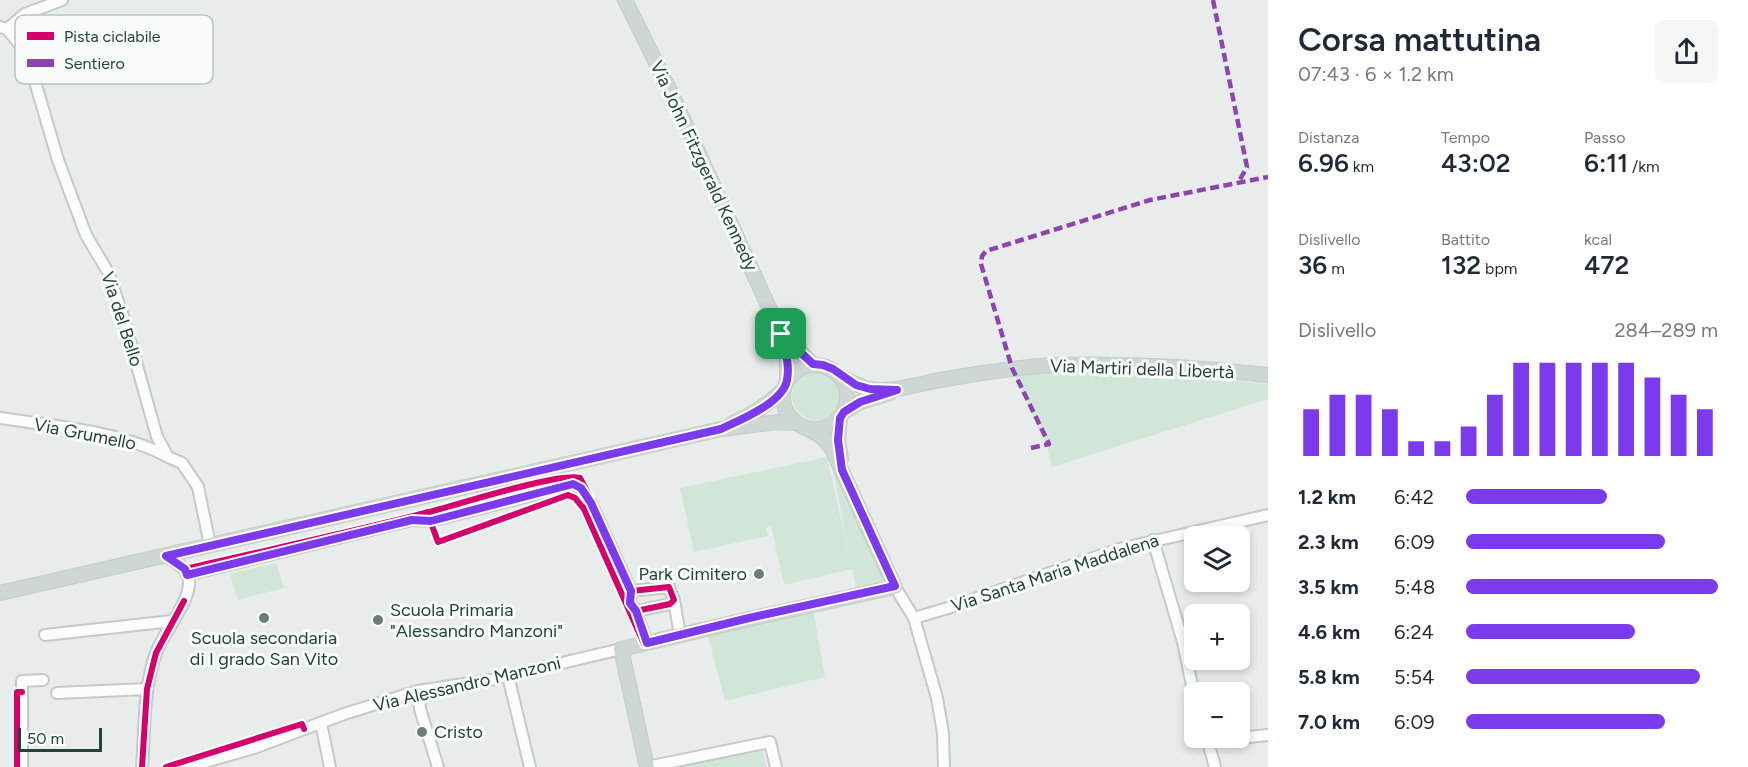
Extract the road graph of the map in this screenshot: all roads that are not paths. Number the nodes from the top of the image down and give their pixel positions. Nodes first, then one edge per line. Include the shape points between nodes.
1 (62, 0) edge
2 (625, 0) edge
3 (24, 15) edge
4 (4, 28) edge
5 (15, 40) edge
6 (36, 84) edge
7 (781, 334) junction
8 (813, 364) junction
9 (1268, 375) edge
10 (840, 376) junction
11 (785, 385) junction
12 (897, 390) junction
13 (842, 415) junction
14 (0, 418) edge
15 (801, 426) junction
16 (721, 429) junction
17 (168, 457) junction
18 (842, 470) junction
19 (1268, 515) edge
20 (1153, 540) junction
21 (210, 545) junction
22 (166, 556) junction
23 (187, 575) junction
24 (895, 586) junction
25 (631, 591) junction
26 (0, 593) edge
27 (674, 600) junction
28 (636, 611) junction
29 (914, 618) junction
30 (172, 621) junction
31 (45, 634) dead end
32 (681, 635) junction
33 (647, 643) junction
34 (621, 650) junction
35 (508, 676) junction
36 (43, 680) dead end
37 (1191, 682) edge
38 (147, 689) junction
39 (418, 691) junction
40 (57, 693) dead end
41 (321, 723) junction
42 (1268, 735) edge
43 (1250, 737) edge
44 (1210, 748) edge
45 (22, 767) edge
46 (142, 767) edge
47 (188, 767) edge
48 (330, 767) edge
49 (438, 767) edge
50 (530, 767) edge
51 (647, 767) edge
52 (776, 767) edge
53 (944, 767) edge
54 (1215, 767) edge

1 - 3 street
2 - 7 main road, Via John Fitzgerald Kennedy
4 - 5 street, Via del Bello
6 - 17 street, Via del Bello via 86,235 108,272 157,437
7 - 8 main road, Via John Fitzgerald Kennedy
7 - 11 main road, Via John Fitzgerald Kennedy via 787,356
8 - 10 main road via 833,369
8 - 11 main road via 798,369
9 - 12 main road, Via Martiri della Libertà via 1162,366 1052,366 1012,368
10 - 12 main road, Via Martiri della Libertà via 870,389
10 - 13 main road via 848,395
11 - 15 main road via 784,407
11 - 16 main road via 773,400 750,416
12 - 13 main road via 860,402
13 - 15 main road via 830,426 819,429
13 - 18 main road via 838,440
14 - 17 street, Via Grumello via 126,440
15 - 16 main road via 778,422
15 - 18 main road via 818,433 828,443
16 - 21 main road
17 - 21 street, Via del Bello via 182,463 198,487
18 - 24 main road
19 - 20 street, Via Santa Maria Maddalena
20 - 29 street, Via Santa Maria Maddalena
20 - 37 street
21 - 22 main road
22 - 23 street via 185,569
22 - 26 main road
23 - 25 street via 412,520 431,521 573,484 581,488 591,503
23 - 30 street via 184,602
24 - 29 street
24 - 32 main road, Via Alessandro Manzoni
25 - 27 street via 669,587
25 - 28 street via 630,603
27 - 28 street
27 - 32 street
28 - 33 street
29 - 53 street via 937,698
30 - 31 street
30 - 38 street via 156,652
32 - 33 main road, Via Alessandro Manzoni
33 - 34 main road, Via Alessandro Manzoni
34 - 35 street, Via Alessandro Manzoni
34 - 51 main road
35 - 39 street, Via Alessandro Manzoni
35 - 50 street
36 - 45 street via 22,681
38 - 40 street
38 - 46 street
39 - 41 street, Via Alessandro Manzoni
39 - 49 street
41 - 47 street, Via Alessandro Manzoni
41 - 48 street
42 - 43 street
44 - 54 street
51 - 52 street via 770,742

